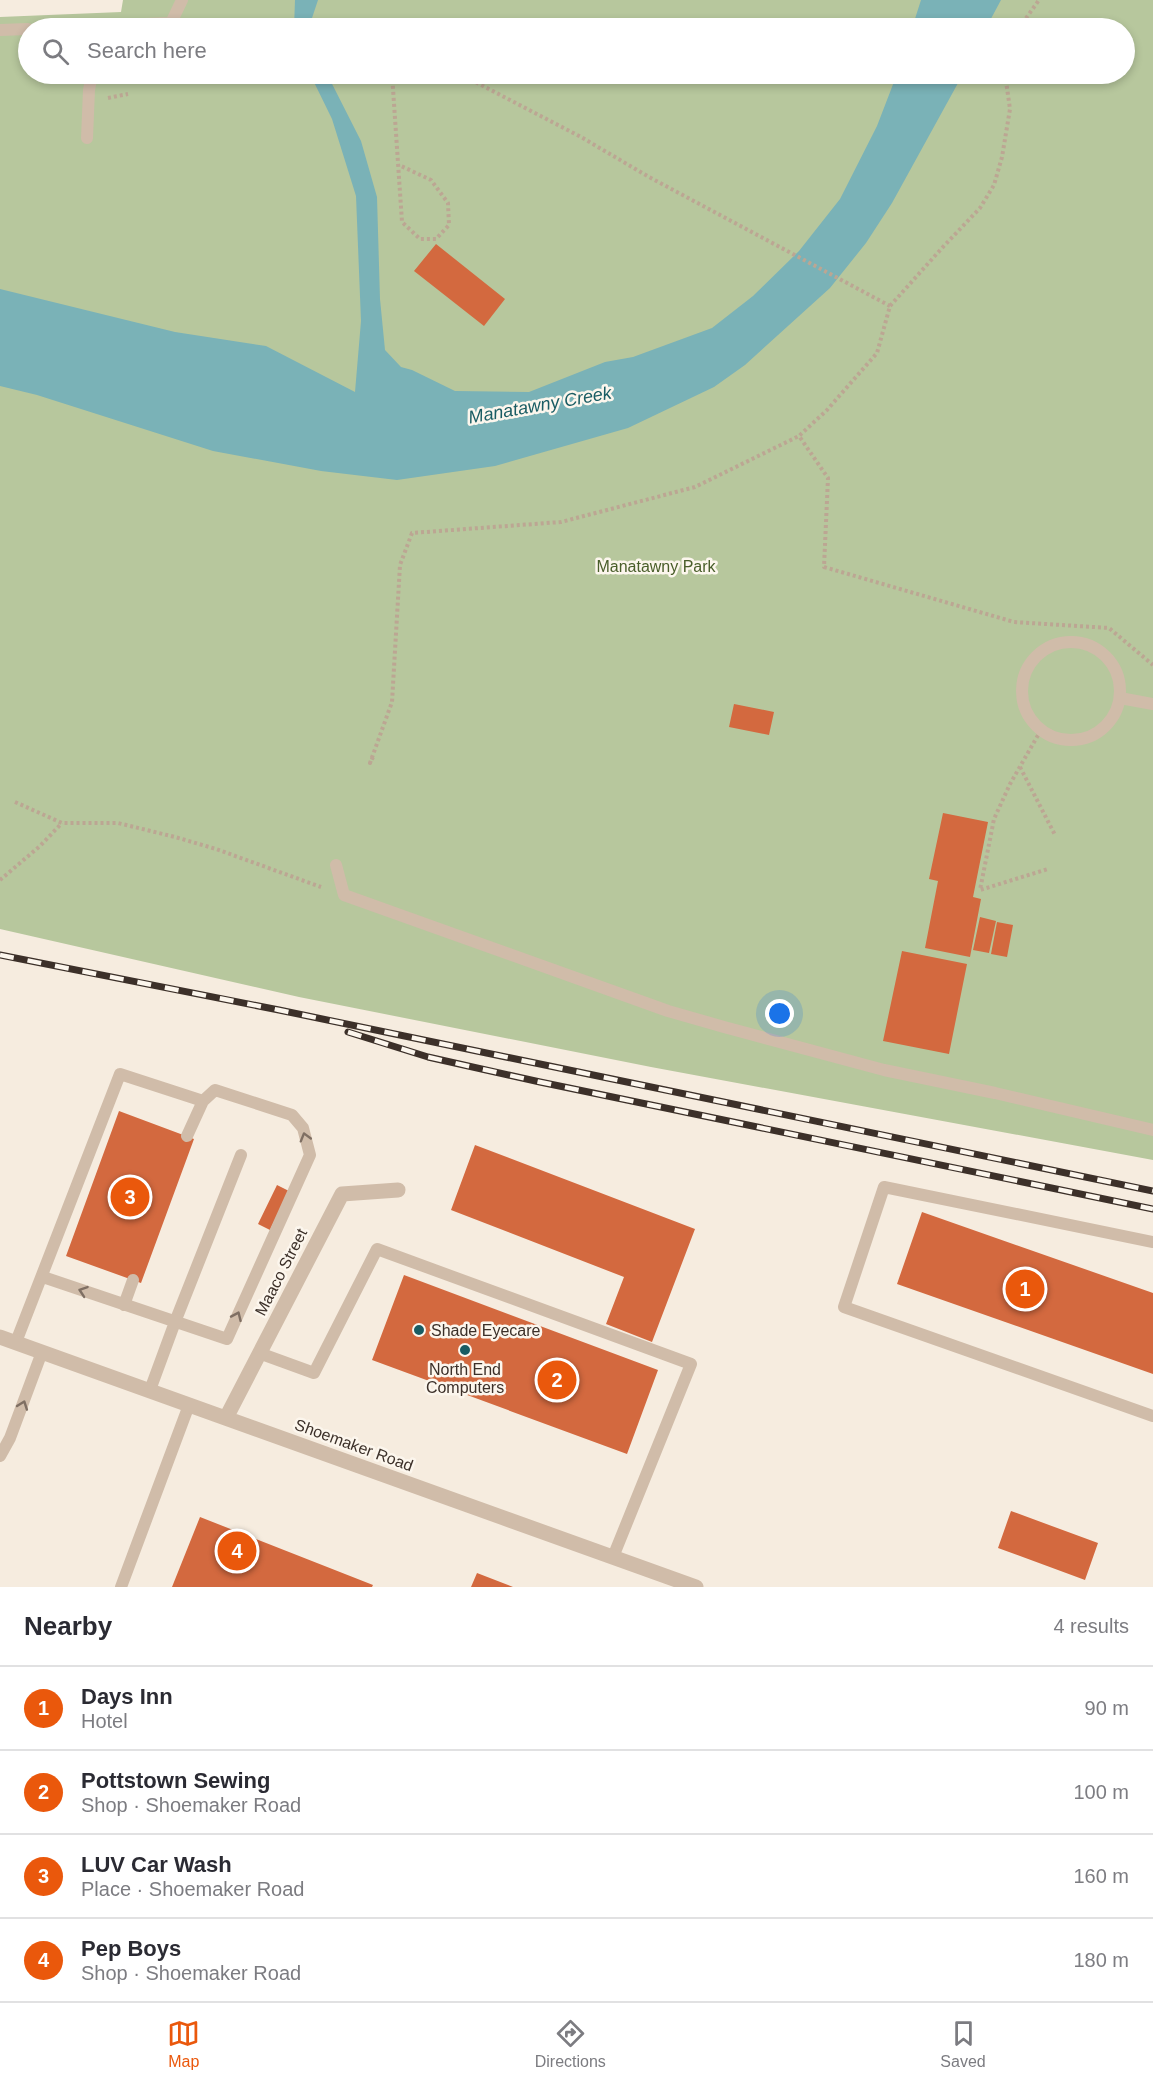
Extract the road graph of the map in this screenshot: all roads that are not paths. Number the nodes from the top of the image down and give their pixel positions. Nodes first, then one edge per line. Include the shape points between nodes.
1 (183, 0) edge
2 (174, 18) edge
3 (18, 29) edge
4 (0, 30) edge
5 (90, 84) edge
6 (87, 138) dead end
7 (1120, 698) junction
8 (1153, 704) edge
9 (336, 865) dead end
10 (203, 1101) junction
11 (1153, 1130) edge
12 (187, 1136) dead end
13 (242, 1155) dead end
14 (398, 1190) dead end
15 (1153, 1242) edge
16 (43, 1276) junction
17 (133, 1280) dead end
18 (124, 1305) junction
19 (175, 1322) junction
20 (0, 1337) edge
21 (16, 1342) junction
22 (42, 1352) junction
23 (259, 1353) junction
24 (150, 1390) junction
25 (189, 1405) junction
26 (1153, 1416) edge
27 (226, 1418) junction
28 (0, 1456) edge
29 (613, 1557) junction
30 (121, 1587) edge
31 (696, 1587) edge

1 - 2 lane
3 - 4 lane
5 - 6 lane
7 - 7 lane via 1113,665 1087,644 1053,645 1028,667 1023,682 1022,698 1035,726 1063,740 1094,735 1116,713
7 - 8 lane
9 - 11 lane via 344,895 668,1011 884,1070
10 - 12 lane
10 - 16 lane via 120,1074
19 -> 10 lane via 227,1339 310,1155 303,1128 292,1115 215,1090
13 - 19 lane
14 - 23 street, Maaco Street via 342,1194
15 - 26 lane via 884,1187 844,1307
18 -> 16 lane
16 - 21 lane
17 - 18 lane
18 - 19 lane
19 - 24 lane
20 - 21 street, Shoemaker Road
21 - 22 street, Shoemaker Road
22 - 24 street, Shoemaker Road
28 -> 22 lane
23 - 27 street, Maaco Street
23 - 29 lane via 315,1373 377,1249 691,1364
24 - 25 street, Shoemaker Road
25 - 27 street, Shoemaker Road
25 - 30 lane
27 - 29 street, Shoemaker Road
29 - 31 street, Shoemaker Road

